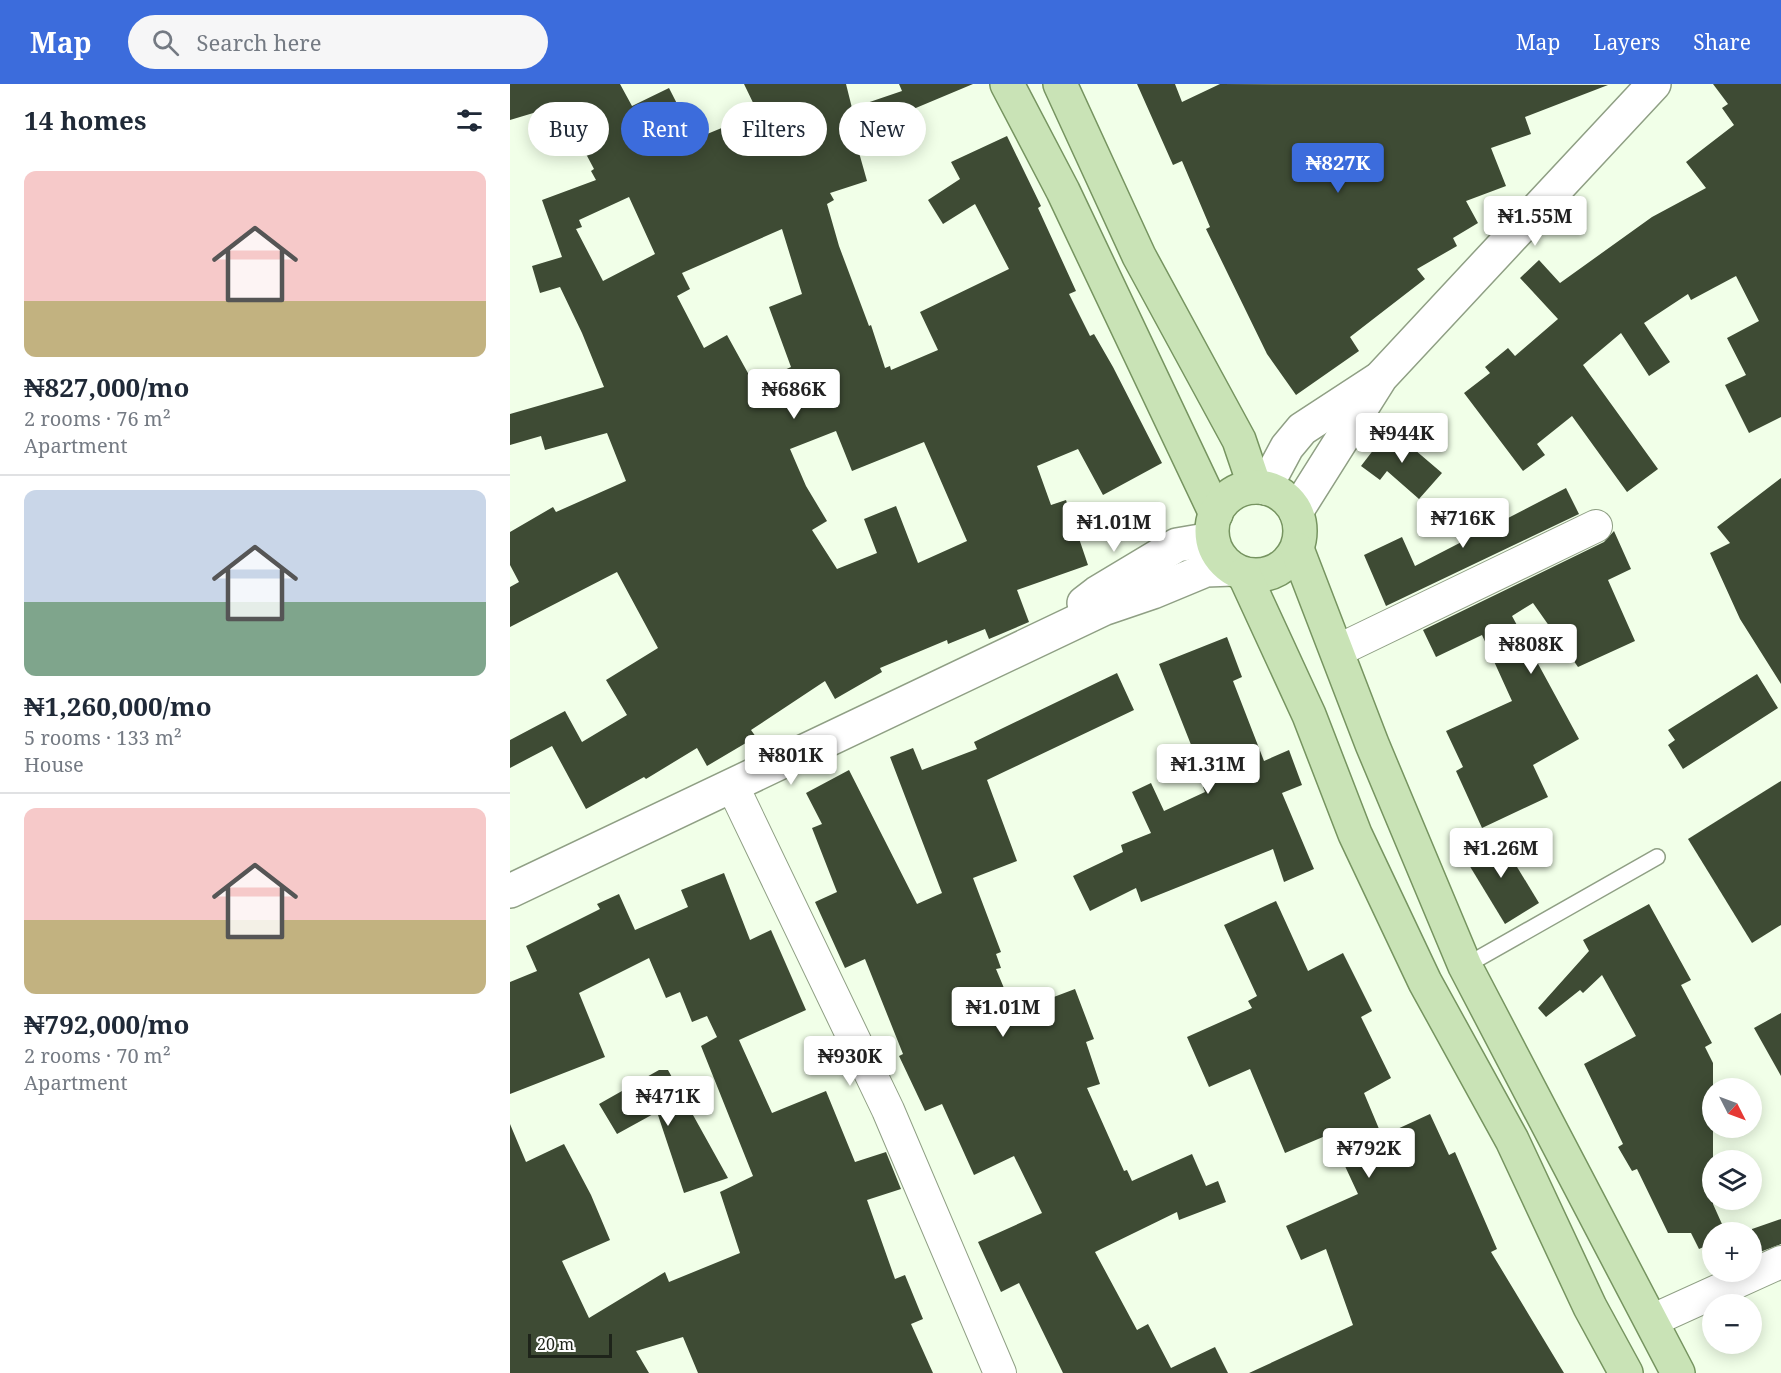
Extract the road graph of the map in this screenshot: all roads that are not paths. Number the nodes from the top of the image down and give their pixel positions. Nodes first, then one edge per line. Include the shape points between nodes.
1 (1007, 84) edge
2 (1060, 84) edge
3 (1654, 84) edge
4 (1381, 377) junction
5 (1260, 488) junction
6 (1296, 512) junction
7 (1214, 526) junction
8 (1596, 526) dead end
9 (1297, 549) junction
10 (1238, 572) junction
11 (1049, 633) junction
12 (1337, 651) junction
13 (733, 787) junction
14 (1657, 857) dead end
15 (510, 891) edge
16 (1465, 966) junction
17 (1781, 1262) edge
18 (1652, 1321) junction
19 (1000, 1373) edge
20 (1626, 1373) edge
21 (1678, 1373) edge

1 - 7 main road via 1063,191
2 - 5 main road via 1139,256 1239,441
3 - 4 street
4 - 5 street via 1302,429
4 - 6 street
5 - 6 main road via 1283,497
5 - 7 main road via 1231,495
6 - 9 main road via 1300,525
7 - 10 main road via 1223,561
7 - 11 street via 1097,593
8 - 12 street
9 - 10 main road via 1281,568 1263,574
9 - 12 main road
10 - 11 street via 1206,570
10 - 20 main road via 1309,715 1355,834 1420,972 1512,1140 1590,1307
11 - 13 street
12 - 16 main road
13 - 15 street
13 - 19 street via 888,1110
14 - 16 lane
16 - 18 main road
17 - 18 street
18 - 21 main road

